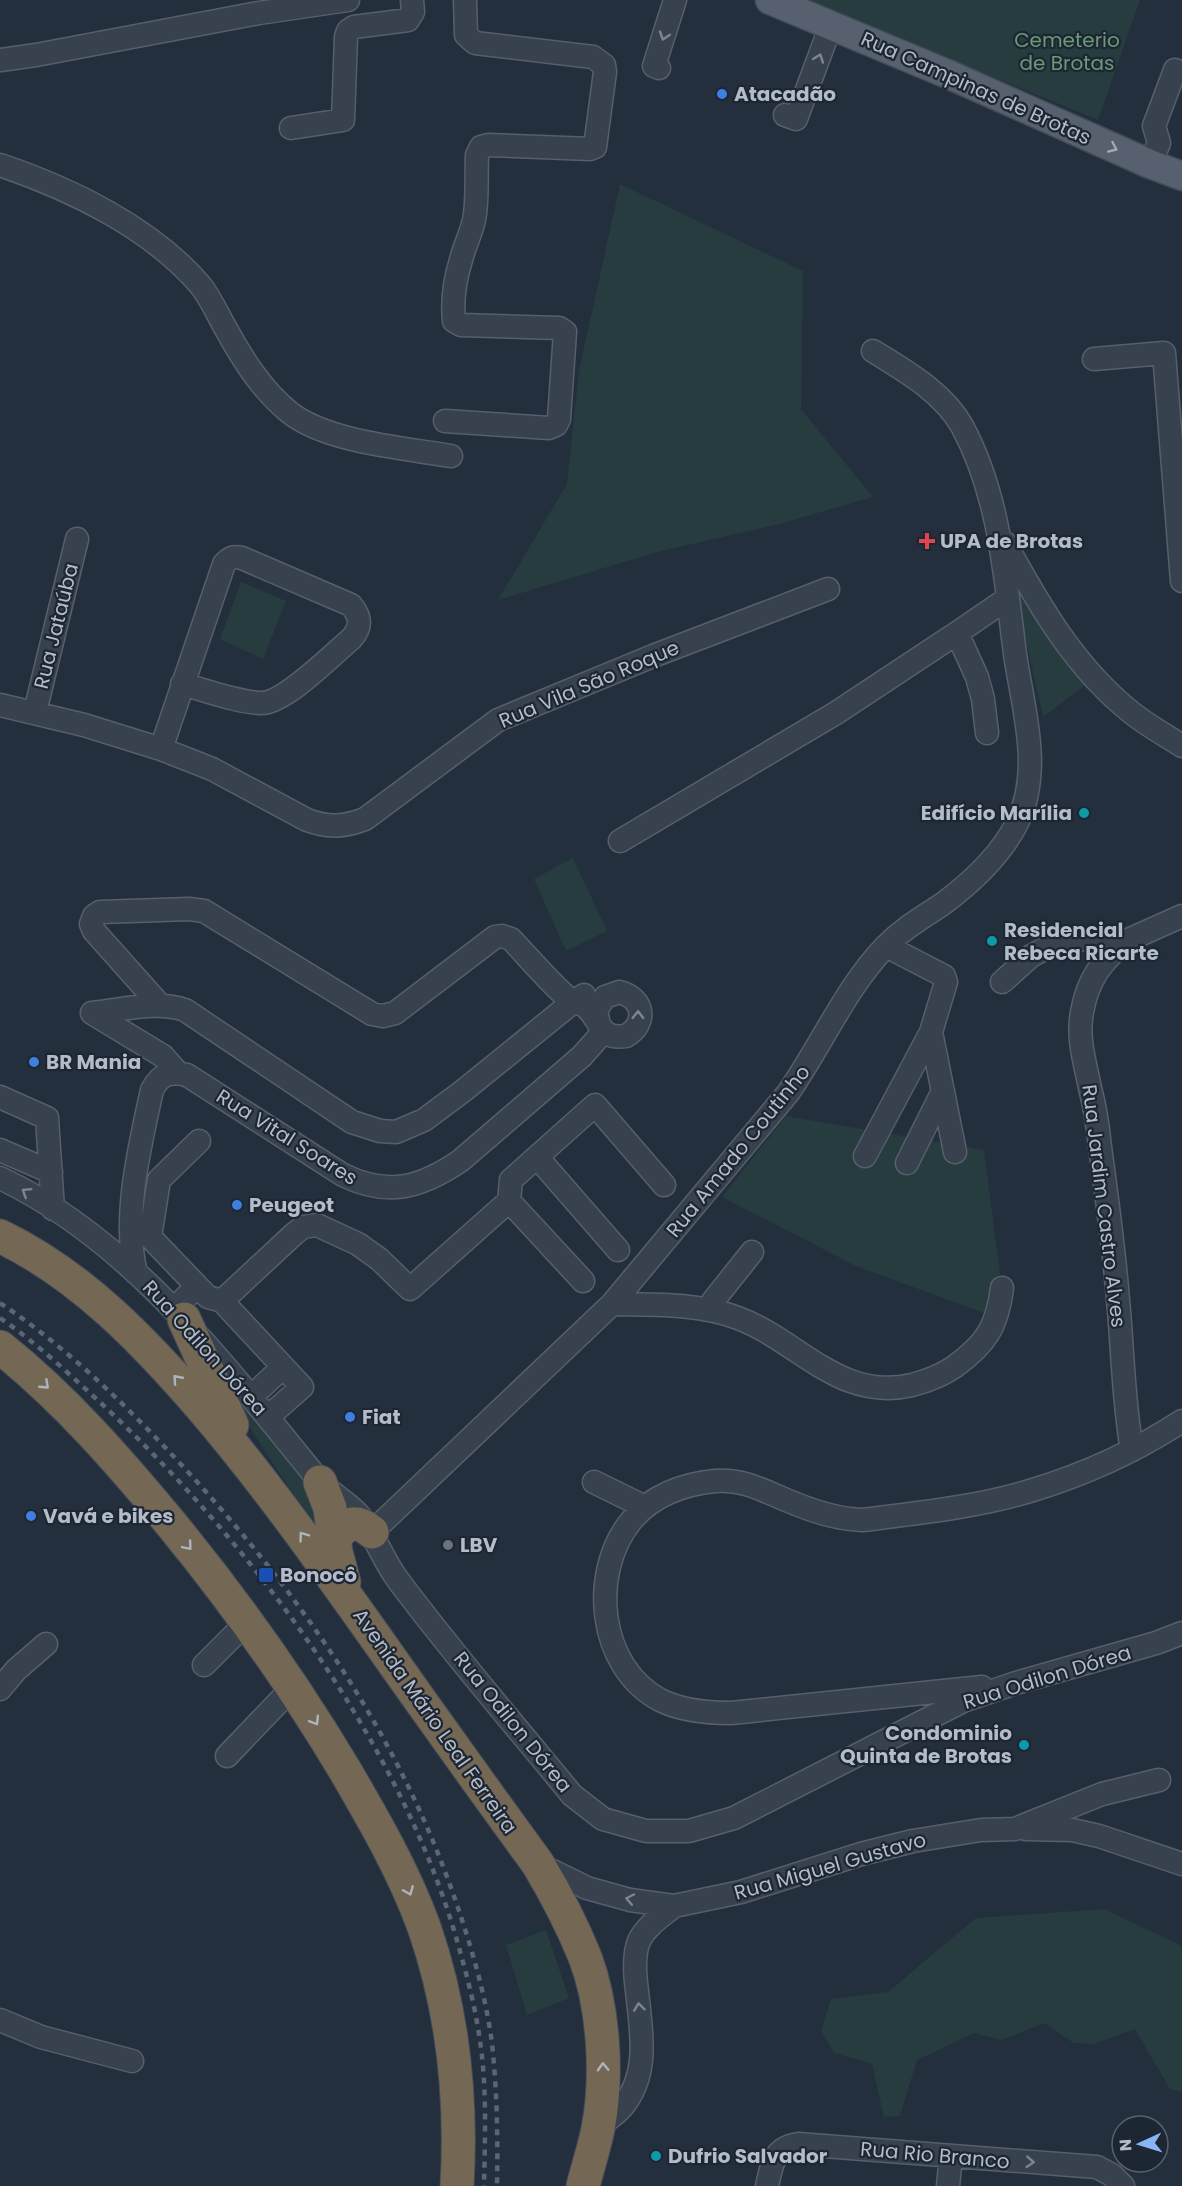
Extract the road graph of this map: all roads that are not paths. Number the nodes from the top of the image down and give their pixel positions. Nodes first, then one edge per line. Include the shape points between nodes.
1 (347, 0) edge
2 (412, 0) edge
3 (465, 0) edge
4 (675, 0) edge
5 (770, 0) edge
6 (831, 25) junction
7 (0, 60) edge
8 (659, 68) dead end
9 (1175, 70) dead end
10 (785, 115) dead end
11 (291, 128) dead end
12 (1150, 164) junction
13 (0, 165) edge
14 (1182, 176) edge
15 (873, 351) dead end
16 (1094, 359) dead end
17 (1175, 391) edge
18 (445, 421) dead end
19 (451, 456) dead end
20 (998, 528) junction
21 (77, 539) dead end
22 (1182, 581) edge
23 (828, 589) dead end
24 (1008, 598) junction
25 (957, 633) junction
26 (182, 684) junction
27 (0, 705) edge
28 (35, 712) junction
29 (987, 733) dead end
30 (1182, 746) edge
31 (161, 749) junction
32 (620, 841) dead end
33 (1182, 916) edge
34 (1126, 941) junction
35 (886, 946) junction
36 (1002, 982) dead end
37 (612, 993) junction
38 (573, 1002) junction
39 (160, 1005) junction
40 (601, 1028) junction
41 (931, 1032) junction
42 (177, 1072) junction
43 (943, 1091) junction
44 (0, 1097) edge
45 (199, 1141) dead end
46 (0, 1150) edge
47 (955, 1152) dead end
48 (865, 1156) dead end
49 (537, 1157) junction
50 (907, 1163) dead end
51 (51, 1173) junction
52 (0, 1178) edge
53 (664, 1185) dead end
54 (509, 1201) junction
55 (131, 1206) junction
56 (54, 1209) junction
57 (0, 1236) edge
58 (92, 1236) junction
59 (618, 1250) dead end
60 (752, 1252) dead end
61 (136, 1273) junction
62 (583, 1281) dead end
63 (197, 1286) junction
64 (1002, 1288) dead end
65 (222, 1301) junction
66 (612, 1304) junction
67 (709, 1309) junction
68 (179, 1314) junction
69 (0, 1347) edge
70 (283, 1367) junction
71 (251, 1397) junction
72 (268, 1417) junction
73 (1182, 1421) edge
74 (1132, 1450) junction
75 (256, 1472) junction
76 (320, 1482) junction
77 (594, 1482) dead end
78 (645, 1507) junction
79 (372, 1532) junction
80 (333, 1541) junction
81 (350, 1601) junction
82 (248, 1621) junction
83 (1182, 1633) edge
84 (46, 1644) dead end
85 (204, 1665) dead end
86 (1016, 1683) junction
87 (293, 1687) junction
88 (0, 1689) edge
89 (227, 1756) dead end
90 (1158, 1780) dead end
91 (1015, 1829) junction
92 (537, 1864) junction
93 (1182, 1864) edge
94 (674, 1906) junction
95 (0, 2020) edge
96 (132, 2061) dead end
97 (598, 2127) junction
98 (951, 2156) junction
99 (457, 2186) edge
100 (583, 2186) edge
101 (768, 2186) edge
102 (948, 2186) edge
103 (1123, 2186) edge

1 - 7 street
2 - 11 street via 413,12 408,20 348,31 343,120
3 - 18 street via 466,35 475,43 593,57 604,65 605,72 595,147 481,147 477,155 475,217 457,278 453,313 454,321 461,325 559,328 565,332 559,419 549,428
4 -> 8 street via 654,66
5 - 6 main road, Rua Campinas de Brotas
10 -> 6 street via 796,118
6 -> 12 main road, Rua Campinas de Brotas
9 - 12 street via 1154,126 1159,143
12 - 14 main road, Rua Campinas de Brotas
13 - 19 street via 39,178 101,209 177,262 201,286 252,371 290,413 339,435
15 - 20 street, Rua Amado Coutinho via 936,394 961,424 990,494
16 - 17 street via 1164,353
17 - 22 street
20 - 24 street, Rua Amado Coutinho
20 - 30 street via 1051,623 1074,654 1131,712
21 - 28 street, Rua Jataúba
23 - 31 street, Rua Vila São Roque via 498,720 365,819 349,825 333,827 307,820 213,769
24 - 25 street
24 - 35 street, Rua Amado Coutinho via 1028,725 1027,798 1016,825 996,855 943,903
25 - 29 street via 977,677
25 - 32 street via 836,713
26 - 26 street via 261,704 275,701 351,639 360,621 357,613 351,605 234,556 224,564
26 - 31 street
27 - 28 street, Rua Vila São Roque
28 - 31 street, Rua Vila São Roque
33 - 34 street
34 - 36 street via 1077,939 1052,945 1032,956
34 - 74 street, Rua Jardim Castro Alves via 1105,959 1094,976 1081,1013 1080,1035 1100,1143
35 - 41 street via 946,978
35 - 66 street, Rua Amado Coutinho via 860,978 788,1093
37 - 38 street via 589,993
37 - 40 street via 596,1010
40 -> 37 street via 610,1035 626,1036 638,1026 640,1011 633,998
38 - 39 street via 432,1114 396,1132 352,1122 185,1010
38 - 39 street via 511,939 502,936 395,1012 383,1016 372,1014 204,911 100,912 94,916 94,931
38 - 40 street via 587,1007
39 - 42 street, Rua Vital Soares via 92,1013 163,1056
40 - 42 street, Rua Vital Soares via 582,1056 460,1161 420,1184 400,1187 360,1184 342,1175
41 - 43 street
41 - 48 street
42 - 55 street via 158,1079 152,1090
43 - 47 street
43 - 50 street
44 - 51 street via 47,1118
45 - 63 street via 159,1180 150,1237
46 - 51 street
49 - 53 street via 595,1105
49 - 54 street via 511,1180
49 - 59 street
51 - 56 street
56 -> 52 street, Rua Odilon Dórea
54 - 62 street
54 - 65 street via 410,1289 358,1244 317,1225 303,1227 294,1234
55 - 58 street via 119,1227
55 - 61 street via 131,1256
56 - 58 street, Rua Odilon Dórea
75 -> 57 highway, Avenida Mário Leal Ferreira via 124,1324 50,1264
58 - 61 street, Rua Odilon Dórea
60 - 67 street
61 - 68 street, Rua Odilon Dórea
63 - 65 street via 208,1297
63 - 68 street
64 - 67 street via 999,1311 989,1333 972,1354 926,1382 901,1388 878,1389 834,1375 768,1333
65 - 70 street
66 - 67 street
66 - 79 street, Rua Amado Coutinho
68 - 71 street, Rua Odilon Dórea
68 - 75 highway
69 -> 82 highway via 92,1432
70 - 71 street
70 - 72 street via 302,1387
71 - 72 street, Rua Odilon Dórea
72 - 76 street, Rua Odilon Dórea
73 - 74 street
74 - 78 street via 1072,1478 1031,1491 964,1506 862,1520 830,1516 750,1484 727,1480 681,1488
81 -> 75 highway, Avenida Mário Leal Ferreira
76 - 79 street, Rua Odilon Dórea via 357,1513
76 - 80 highway via 330,1508
77 - 78 street
78 - 86 street via 618,1540 606,1592 606,1616 610,1641 621,1661 642,1687 660,1700 700,1712 731,1713
79 - 80 highway via 350,1524
79 - 86 street, Rua Odilon Dórea via 396,1578 572,1796 603,1819 646,1831 688,1831 734,1818 963,1701
80 - 81 highway
81 - 92 highway, Avenida Mário Leal Ferreira
82 - 85 street
82 - 87 highway
83 - 86 street, Rua Odilon Dórea
84 - 88 street
87 - 89 street
87 -> 99 highway via 370,1813 423,1927 451,2036 458,2120
90 - 91 street, Rua Miguel Gustavo via 1102,1794
91 - 93 street via 1081,1832
91 - 94 street, Rua Miguel Gustavo via 913,1841 741,1892
94 -> 92 street via 630,1900 587,1888
97 -> 92 highway, Avenida Mário Leal Ferreira via 603,2081 596,1999 572,1926
97 -> 94 street via 622,2107 636,2086 642,2033 635,1981 639,1942 649,1927
95 - 96 street via 41,2037
97 - 100 highway, Avenida Mário Leal Ferreira
98 - 101 street, Rua Rio Branco via 785,2146 775,2156
98 - 102 street
98 -> 103 street, Rua Rio Branco via 1096,2167

